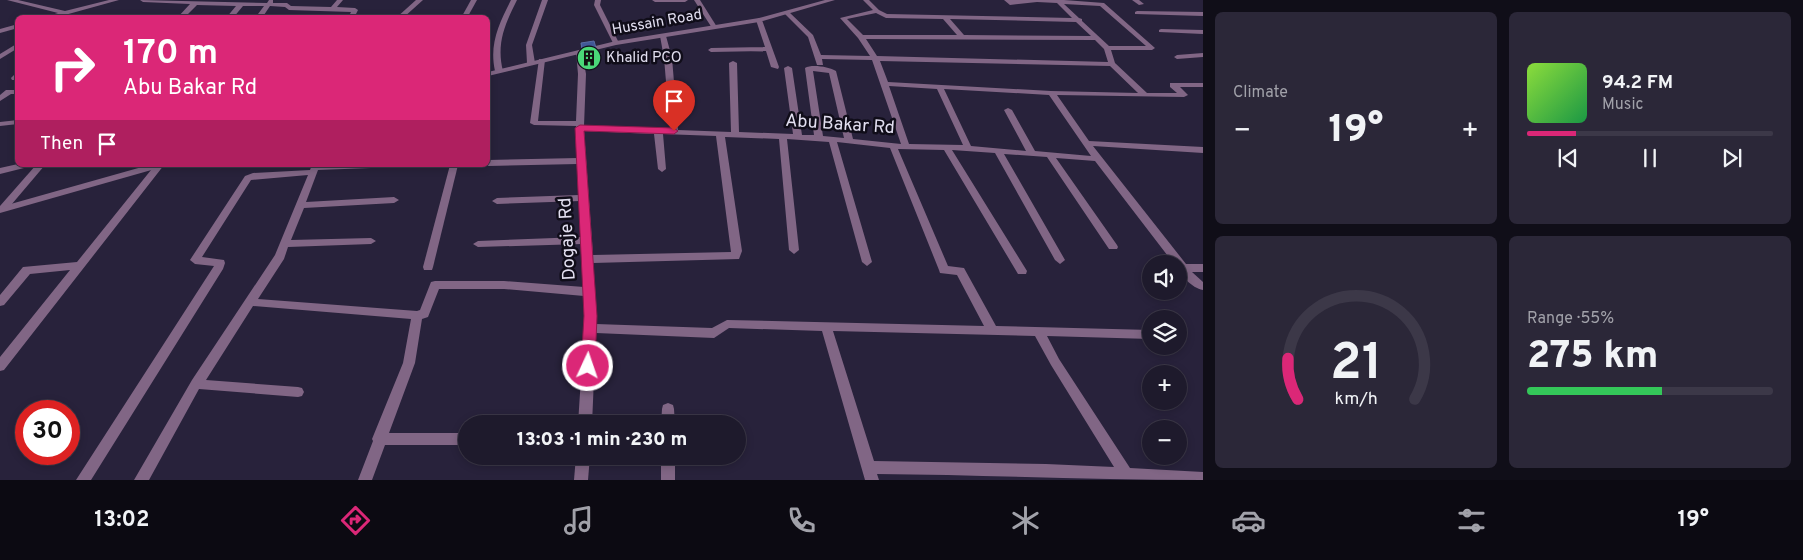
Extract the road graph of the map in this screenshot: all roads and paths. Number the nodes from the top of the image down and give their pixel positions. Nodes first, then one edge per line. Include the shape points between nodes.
1 (10, 0) edge
2 (116, 0) edge
3 (143, 0) edge
4 (293, 0) edge
5 (340, 0) edge
6 (420, 0) edge
7 (474, 0) edge
8 (514, 0) edge
9 (545, 0) edge
10 (598, 0) edge
11 (655, 0) edge
12 (684, 0) edge
13 (697, 0) edge
14 (832, 0) edge
15 (866, 0) edge
16 (1007, 0) edge
17 (1135, 0) edge
18 (171, 1) edge
19 (1034, 1) edge
20 (222, 2) edge
21 (269, 2) edge
22 (1099, 2) edge
23 (242, 3) junction
24 (1060, 3) junction
25 (194, 4) junction
26 (1141, 4) dead end
27 (287, 5) junction
28 (311, 8) junction
29 (333, 9) junction
30 (877, 11) junction
31 (62, 12) junction
32 (787, 13) junction
33 (1137, 13) dead end
34 (1203, 14) edge
35 (54, 15) edge
36 (183, 15) edge
37 (232, 15) edge
38 (260, 15) edge
39 (308, 15) edge
40 (352, 15) edge
41 (402, 15) edge
42 (466, 15) edge
43 (946, 17) junction
44 (759, 20) junction
45 (1080, 20) junction
46 (0, 26) edge
47 (14, 27) edge
48 (714, 27) junction
49 (0, 31) edge
50 (1161, 31) dead end
51 (1203, 32) edge
52 (663, 36) junction
53 (860, 36) junction
54 (961, 36) junction
55 (1096, 38) junction
56 (616, 43) junction
57 (15, 47) edge
58 (1107, 48) junction
59 (711, 50) dead end
60 (769, 50) junction
61 (579, 52) junction
62 (1203, 55) edge
63 (0, 57) edge
64 (1177, 57) dead end
65 (818, 58) junction
66 (541, 60) junction
67 (874, 60) junction
68 (530, 63) junction
69 (733, 63) dead end
70 (1112, 64) junction
71 (775, 67) dead end
72 (788, 68) dead end
73 (823, 69) junction
74 (499, 71) junction
75 (490, 73) edge
76 (885, 84) junction
77 (1203, 85) edge
78 (940, 88) junction
79 (0, 92) edge
80 (13, 92) edge
81 (1051, 93) junction
82 (1144, 95) junction
83 (0, 99) edge
84 (1008, 110) dead end
85 (15, 122) edge
86 (0, 124) edge
87 (580, 126) junction
88 (658, 130) junction
89 (674, 131) junction
90 (720, 134) junction
91 (735, 134) junction
92 (783, 136) junction
93 (798, 137) junction
94 (819, 138) junction
95 (832, 139) junction
96 (849, 140) junction
97 (1087, 144) junction
98 (893, 146) junction
99 (906, 146) junction
100 (946, 147) junction
101 (968, 148) junction
102 (998, 150) junction
103 (1203, 150) edge
104 (1030, 152) junction
105 (1049, 154) junction
106 (1098, 159) junction
107 (582, 160) junction
108 (490, 163) edge
109 (17, 167) edge
110 (39, 167) edge
111 (153, 167) edge
112 (158, 167) edge
113 (334, 167) edge
114 (453, 167) edge
115 (315, 168) edge
116 (662, 169) dead end
117 (0, 171) edge
118 (584, 198) junction
119 (394, 200) dead end
120 (497, 201) dead end
121 (300, 205) junction
122 (2, 210) edge
123 (587, 240) junction
124 (371, 241) dead end
125 (285, 244) junction
126 (478, 244) dead end
127 (1113, 247) dead end
128 (794, 250) dead end
129 (1173, 255) edge
130 (588, 259) junction
131 (1060, 260) dead end
132 (867, 262) dead end
133 (78, 266) junction
134 (428, 267) dead end
135 (1187, 268) edge
136 (1203, 268) edge
137 (1022, 271) dead end
138 (1187, 273) edge
139 (1203, 286) edge
140 (590, 292) junction
141 (0, 302) edge
142 (250, 302) junction
143 (417, 315) junction
144 (826, 326) junction
145 (590, 328) junction
146 (992, 330) junction
147 (1039, 332) junction
148 (1142, 334) edge
149 (0, 366) edge
150 (196, 384) junction
151 (298, 392) dead end
152 (668, 409) dead end
153 (586, 415) edge
154 (668, 415) edge
155 (379, 439) junction
156 (458, 440) edge
157 (582, 465) edge
158 (668, 465) edge
159 (871, 473) edge
160 (1126, 475) junction
161 (1203, 479) edge
162 (83, 480) edge
163 (141, 480) edge
164 (365, 480) edge
165 (581, 480) edge
166 (668, 480) edge

1 - 31 street
2 - 31 street
3 - 18 street
4 - 27 street
5 - 29 street
6 - 41 street
7 - 42 street
8 - 74 street via 498,33 495,60
9 - 68 street via 529,45
10 - 56 street via 597,6
11 - 12 street
13 - 48 street
14 - 32 street, Hussain Road
15 - 30 street
16 - 19 street via 1010,4
17 - 26 street
18 - 25 street
19 - 24 street
20 - 23 street
20 - 25 street
21 - 23 street
21 - 27 street
21 - 38 street
22 - 24 street
22 - 58 street via 1152,48
23 - 37 street
24 - 45 street
25 - 36 street
27 - 28 street via 289,8
28 - 29 street
28 - 39 street
29 - 40 street via 355,10
30 - 43 street via 886,16
30 - 53 street via 844,18
31 - 35 street
32 - 44 street, Hussain Road
32 - 65 street via 810,36
33 - 34 street
43 - 45 street
43 - 54 street
44 - 48 street, Hussain Road
44 - 60 street
45 - 55 street
46 - 47 street
47 - 49 street
48 - 52 street, Hussain Road
50 - 51 street
52 - 56 street, Hussain Road
52 - 89 street
53 - 54 street
53 - 67 street
54 - 55 street
55 - 58 street
56 - 61 street, Hussain Road
57 - 63 street
58 - 70 street
59 - 60 street
60 - 71 street
61 - 66 street, Hussain Road
61 - 87 street, Dogaje Rd via 582,74
62 - 64 street
65 - 67 street
65 - 73 street
66 - 68 street, Hussain Road
66 - 87 street, Abu Bakar Rd via 534,123
67 - 70 street
67 - 76 street
68 - 74 street, Hussain Road
69 - 91 street
70 - 82 street
72 - 93 street
73 - 94 street via 808,70
73 - 96 street via 833,72
74 - 75 street, Hussain Road
76 - 78 street
76 - 99 street
77 - 82 street via 1173,85 1184,95
78 - 81 street
78 - 101 street
79 - 80 street
80 - 83 street
81 - 82 street
81 - 97 street
84 - 104 street
85 - 86 street
87 - 88 street, Abu Bakar Rd
87 - 107 street, Dogaje Rd
88 - 89 street, Abu Bakar Rd
88 - 116 street
89 - 90 street, Abu Bakar Rd
90 - 91 street, Abu Bakar Rd
90 - 130 street via 735,256
91 - 92 street, Abu Bakar Rd
92 - 93 street, Abu Bakar Rd
92 - 128 street
93 - 94 street, Abu Bakar Rd
94 - 95 street, Abu Bakar Rd
95 - 96 street, Abu Bakar Rd
95 - 132 street
96 - 98 street, Abu Bakar Rd
97 - 103 street
97 - 106 street
98 - 99 street, Abu Bakar Rd
98 - 146 street via 944,270 960,271
99 - 100 street, Abu Bakar Rd
100 - 101 street, Abu Bakar Rd
100 - 137 street
101 - 102 street, Abu Bakar Rd
102 - 104 street, Abu Bakar Rd
102 - 131 street
104 - 105 street, Abu Bakar Rd
105 - 106 street, Abu Bakar Rd
105 - 127 street
106 - 129 street
107 - 108 street
107 - 118 street, Dogaje Rd
109 - 117 street
110 - 122 street
111 - 122 street
112 - 133 street
113 - 115 street
114 - 134 street
115 - 121 street
115 - 162 street via 248,178 195,260 220,263 219,266
118 - 120 street
118 - 123 street, Dogaje Rd
119 - 121 street
121 - 125 street
123 - 126 street
123 - 130 street, Dogaje Rd
124 - 125 street
125 - 142 street
130 - 140 street, Dogaje Rd
133 - 141 street via 27,270
133 - 149 street
135 - 136 street
138 - 139 street
140 - 143 street via 435,285 424,314
140 - 145 street, Dogaje Rd
142 - 143 street
142 - 150 street
143 - 155 street via 409,363
144 - 145 street via 727,324 714,333
144 - 146 street
144 - 159 street
145 - 153 street, Dogaje Rd
146 - 147 street
147 - 148 street
147 - 160 street
150 - 151 street
150 - 163 street
152 - 154 street
155 - 156 street
155 - 164 street
157 - 165 street
158 - 166 street
159 - 160 street via 1046,470
160 - 161 street

